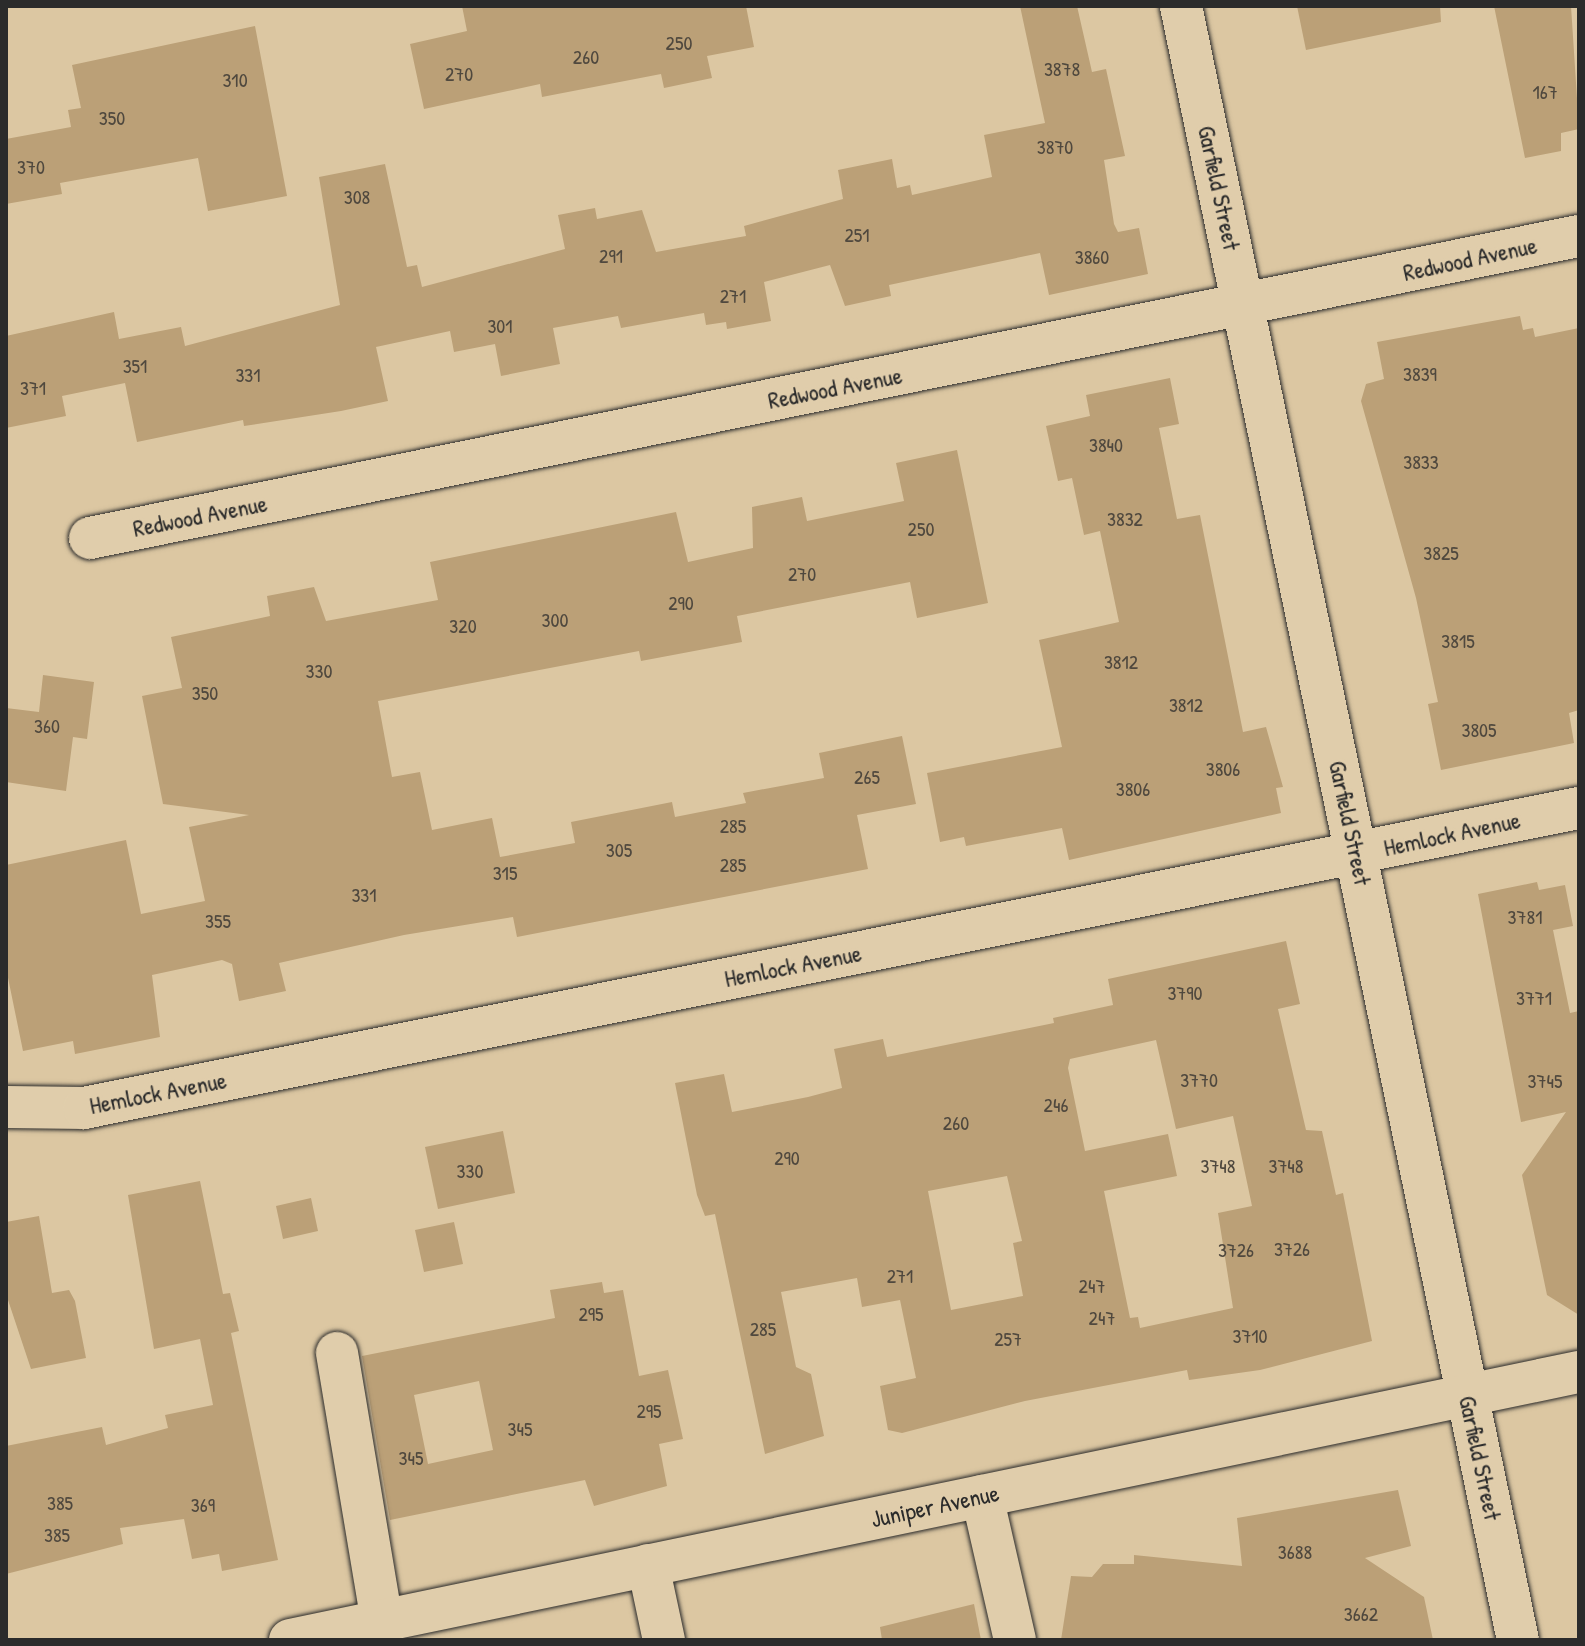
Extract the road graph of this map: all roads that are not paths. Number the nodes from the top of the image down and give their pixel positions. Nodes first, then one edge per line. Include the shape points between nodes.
1 (1181, 6) edge
2 (1579, 236) edge
3 (1243, 305) junction
4 (90, 538) dead end
5 (1579, 808) edge
6 (1356, 854) junction
7 (6, 1107) edge
8 (337, 1353) dead end
9 (1579, 1372) edge
10 (1467, 1395) junction
11 (982, 1496) junction
12 (648, 1565) junction
13 (362, 1629) edge
14 (290, 1640) edge
15 (664, 1640) edge
16 (1015, 1640) edge
17 (1518, 1640) edge

1 - 3 street, Garfield Street
2 - 3 street, Redwood Avenue
3 - 4 street, Redwood Avenue
3 - 6 street, Garfield Street
5 - 6 street, Hemlock Avenue
6 - 7 street, Hemlock Avenue via 84,1108
6 - 10 street, Garfield Street
8 - 13 street
9 - 10 street, Juniper Avenue
10 - 11 street, Juniper Avenue
10 - 17 street, Garfield Street
11 - 12 street, Juniper Avenue
11 - 16 street
12 - 13 street, Juniper Avenue
12 - 15 street
13 - 14 street, Juniper Avenue

